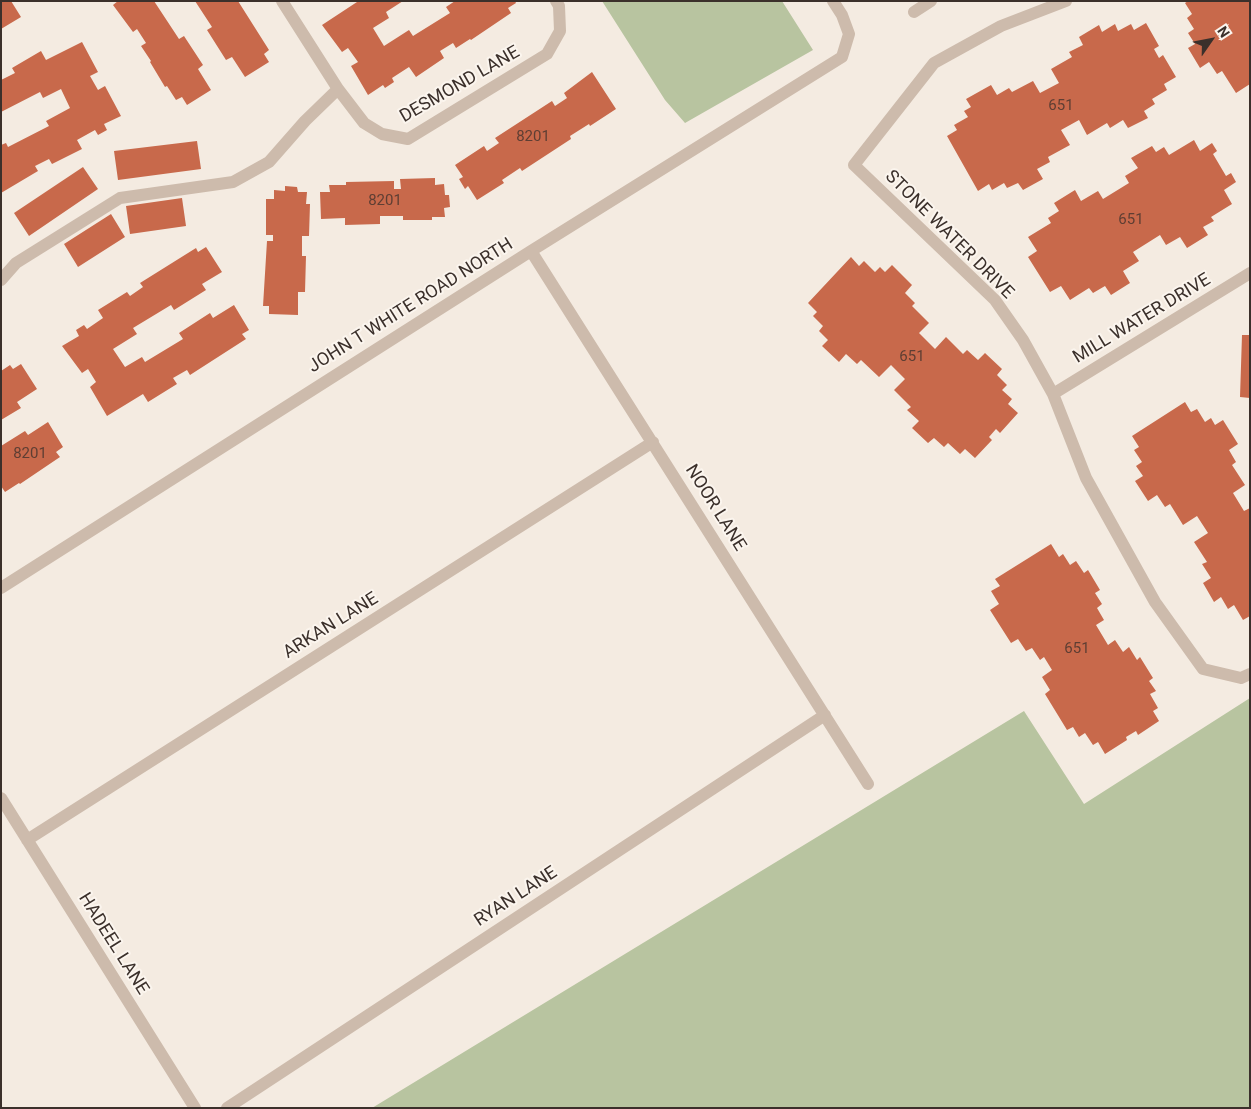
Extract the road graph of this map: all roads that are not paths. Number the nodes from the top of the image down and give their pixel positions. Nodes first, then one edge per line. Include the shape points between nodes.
1 (282, 1) edge
2 (833, 1) edge
3 (931, 1) edge
4 (1066, 1) edge
5 (558, 4) edge
6 (914, 12) dead end
7 (338, 89) junction
8 (532, 251) junction
9 (1250, 274) edge
10 (1, 280) edge
11 (1053, 394) junction
12 (652, 442) junction
13 (1, 588) edge
14 (1246, 676) edge
15 (825, 715) junction
16 (868, 784) dead end
17 (1, 798) edge
18 (27, 840) junction
19 (195, 1108) edge
20 (227, 1108) edge

1 - 7 street, DESMOND LANE
2 - 8 street, JOHN T WHITE ROAD NORTH via 849,34 842,57
3 - 6 street
4 - 11 street, STONE WATER DRIVE via 1001,26 934,62 854,165 995,300 1023,340
5 - 7 street, DESMOND LANE via 560,31 546,54 408,139 382,134 364,123
7 - 10 street via 269,162 255,170 233,182 120,198 16,263
8 - 12 street, NOOR LANE
8 - 13 street, JOHN T WHITE ROAD NORTH
9 - 11 street, MILL WATER DRIVE
11 - 14 street, STONE WATER DRIVE via 1086,478 1155,602 1203,669
12 - 15 street, NOOR LANE
12 - 18 street, ARKAN LANE
15 - 16 street, NOOR LANE
15 - 20 street, RYAN LANE
17 - 18 street, HADEEL LANE
18 - 19 street, HADEEL LANE

